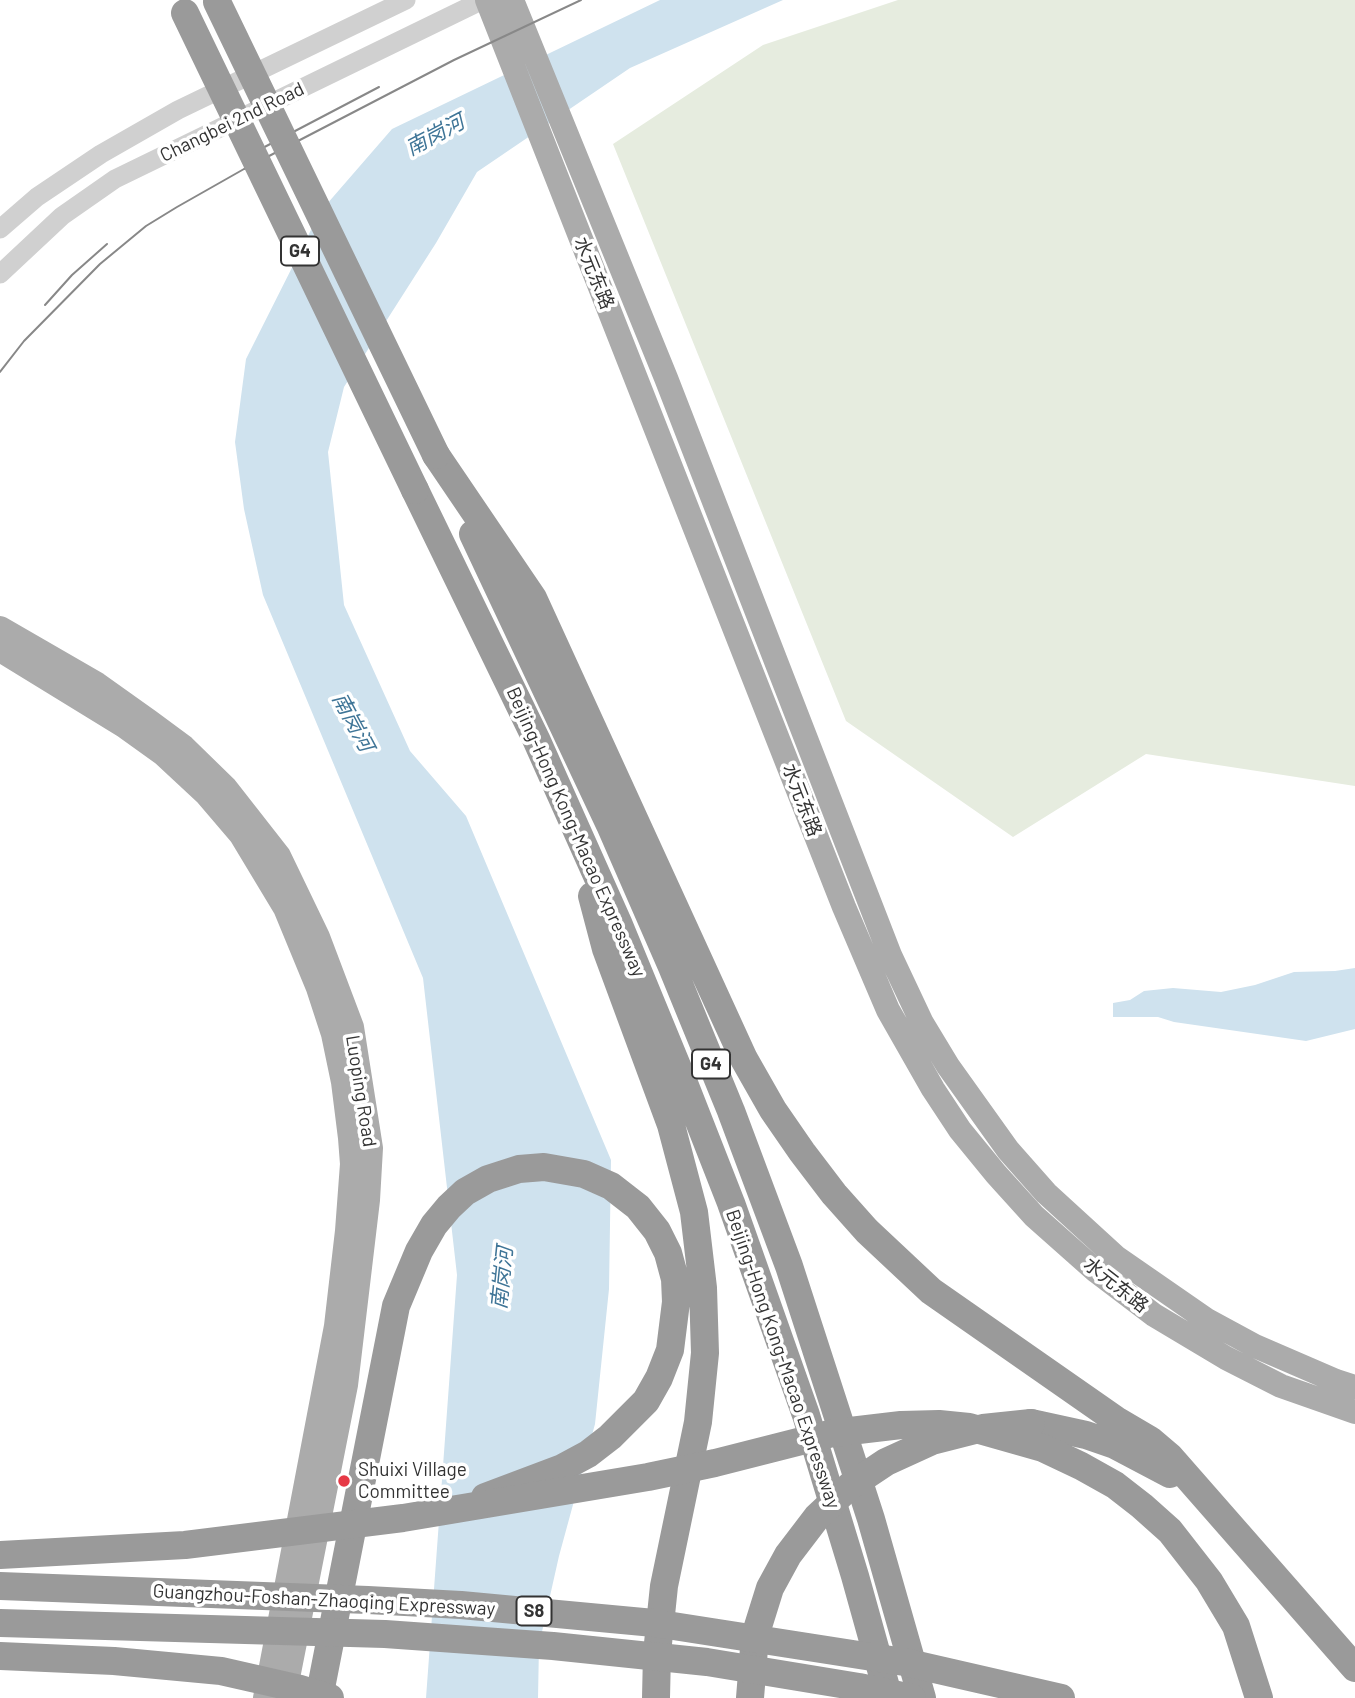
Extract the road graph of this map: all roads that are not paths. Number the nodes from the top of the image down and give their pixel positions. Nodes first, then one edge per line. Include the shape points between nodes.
1 (406, 0) edge
2 (485, 0) edge
3 (512, 0) edge
4 (217, 1) edge
5 (182, 7) edge
6 (0, 229) edge
7 (0, 274) edge
8 (436, 454) junction
9 (0, 628) edge
10 (0, 650) edge
11 (572, 819) junction
12 (1355, 1387) edge
13 (1355, 1412) edge
14 (457, 1507) junction
15 (1222, 1515) junction
16 (0, 1555) edge
17 (0, 1586) edge
18 (0, 1623) edge
19 (0, 1656) edge
20 (1355, 1668) edge
21 (265, 1698) edge
22 (284, 1698) edge
23 (319, 1698) edge
24 (330, 1698) edge
25 (656, 1698) edge
26 (750, 1698) edge
27 (888, 1698) edge
28 (912, 1698) edge
29 (922, 1698) edge
30 (1061, 1698) edge
31 (1259, 1698) edge

1 - 6 street, Changbei 2nd Road via 178,110 101,154 37,197
2 - 7 street, Changbei 2nd Road via 115,179 62,216
2 - 13 main road, 水元东路 via 844,907 888,1010 933,1089 996,1174 1034,1216 1096,1271 1154,1315 1226,1358 1281,1386
3 - 12 main road, 水元东路 via 671,391 890,955 947,1066 1046,1193 1116,1257 1207,1320 1255,1346
4 - 8 highway, Beijing-Hong Kong-Macao Expressway / G4, bridge
5 - 11 highway, Beijing-Hong Kong-Macao Expressway / G4, bridge
8 - 15 highway via 533,598 744,1059 802,1152 867,1231 931,1291 1150,1440
8 - 29 highway, Beijing-Hong Kong-Macao Expressway / G4 via 610,825 731,1111 789,1266 871,1519
9 - 22 main road, Luoping Road via 118,699 184,747 225,787 279,856 318,937 352,1027 371,1148 368,1200 346,1385
10 - 21 main road, Luoping Road via 124,726 206,794 241,835 285,908 333,1034 352,1164 347,1231 336,1326
11 - 25 highway via 606,949 671,1125 694,1212 703,1288 705,1353 698,1422 664,1586
11 - 27 highway, Beijing-Hong Kong-Macao Expressway / G4 via 731,1203 806,1415
14 - 16 highway, bridge via 185,1545
14 - 23 highway, bridge via 588,1454 646,1401 670,1350 675,1279 668,1253 638,1207 611,1186 584,1174 544,1167 509,1172 465,1192 434,1225 408,1274 396,1306
14 - 31 highway, bridge via 648,1477 833,1433 901,1425 969,1427 1043,1448 1081,1466 1115,1485 1170,1531 1209,1581 1236,1626
15 - 20 highway
15 - 26 highway, bridge via 1144,1458 1086,1435 1031,1423 983,1428 932,1441 850,1486 817,1517 788,1555 770,1588 755,1636
17 - 30 highway, Guangzhou-Foshan-Zhaoqing Expressway / S8, bridge via 368,1600 613,1618 822,1647
18 - 28 highway, Guangzhou-Foshan-Zhaoqing Expressway / S8, bridge via 384,1634 553,1646 707,1662
19 - 24 highway, bridge via 208,1669

